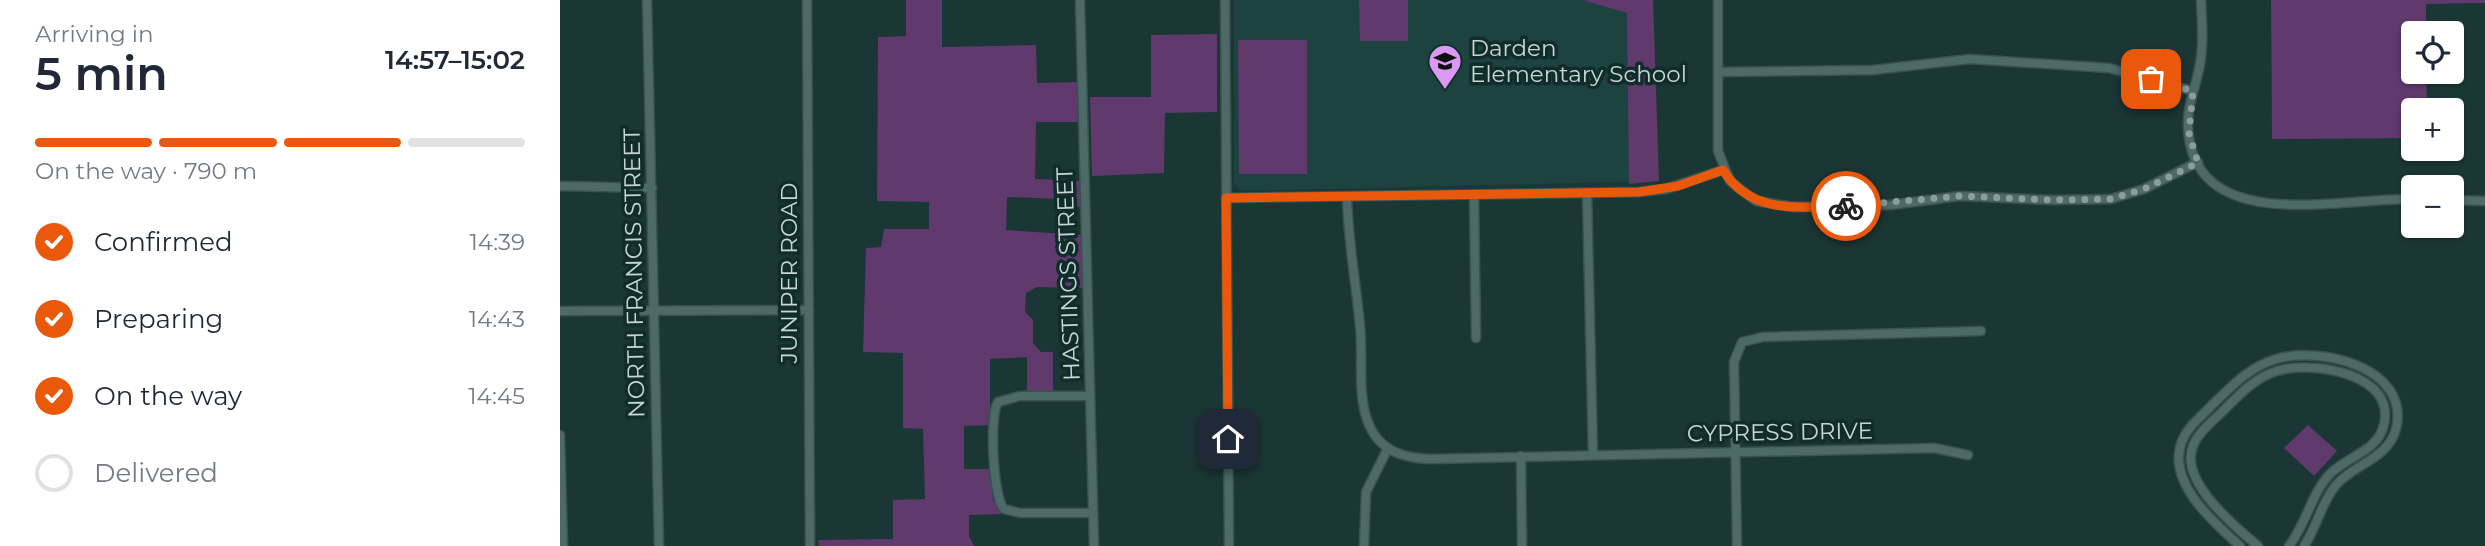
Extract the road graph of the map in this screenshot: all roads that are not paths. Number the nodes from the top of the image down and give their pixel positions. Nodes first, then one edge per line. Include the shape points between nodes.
1 (647, 0) edge
2 (807, 0) edge
3 (1080, 0) edge
4 (1225, 0) edge
5 (1718, 0) edge
6 (2202, 0) edge
7 (1720, 72) junction
8 (2193, 91) junction
9 (2198, 163) junction
10 (1723, 170) junction
11 (560, 186) edge
12 (652, 188) junction
13 (1587, 193) junction
14 (1474, 195) junction
15 (1347, 197) junction
16 (1226, 198) junction
17 (2401, 199) edge
18 (2464, 200) edge
19 (2485, 201) edge
20 (653, 309) junction
21 (809, 310) junction
22 (560, 311) edge
23 (1981, 331) dead end
24 (1476, 338) dead end
25 (1090, 396) junction
26 (560, 435) edge
27 (1388, 448) junction
28 (1736, 453) junction
29 (1592, 455) junction
30 (1968, 455) dead end
31 (1521, 456) junction
32 (1093, 513) junction
33 (563, 546) edge
34 (659, 546) edge
35 (810, 546) edge
36 (1094, 546) edge
37 (1229, 546) edge
38 (1364, 546) edge
39 (1522, 546) edge
40 (1737, 546) edge
41 (2240, 546) edge
42 (2258, 546) edge
43 (2289, 546) edge
44 (2304, 546) edge

1 - 12 street, NORTH FRANCIS STREET
2 - 21 street, JUNIPER ROAD
3 - 25 street, HASTINGS STREET
4 - 16 street
5 - 7 street
6 - 8 street via 2202,51
7 - 8 street via 1873,70 1970,59 2109,68
7 - 10 street via 1718,151
8 - 9 street via 2189,133
9 - 10 street via 2111,199 1960,196 1880,205 1794,207 1756,201 1737,189
9 - 17 street via 2223,189 2261,204
10 - 13 street via 1665,189
11 - 12 street
12 - 20 street, NORTH FRANCIS STREET
13 - 14 street
13 - 29 street
14 - 15 street
14 - 24 street
15 - 16 street
15 - 27 street via 1365,415
16 - 37 street
18 - 19 street
20 - 21 street
20 - 22 street
20 - 34 street, NORTH FRANCIS STREET
21 - 35 street, JUNIPER ROAD
23 - 28 street via 1763,337 1742,342 1735,354
25 - 32 street, HASTINGS STREET
25 - 32 street via 1020,396 1002,400 993,416 997,492 1004,509
26 - 33 street
27 - 31 street, CYPRESS DRIVE via 1422,458
27 - 38 street via 1366,492
28 - 29 street, CYPRESS DRIVE
28 - 30 street, CYPRESS DRIVE via 1934,448
28 - 40 street
29 - 31 street, CYPRESS DRIVE
31 - 39 street
32 - 36 street, HASTINGS STREET
41 - 44 street via 2199,504 2183,480 2178,459 2182,441 2193,424 2249,371 2286,357 2313,356 2376,374 2393,396 2397,419 2386,448 2334,487
42 - 43 street via 2208,498 2194,477 2191,458 2196,440 2250,384 2276,371 2311,368 2363,380 2382,399 2385,420 2381,434 2322,484

